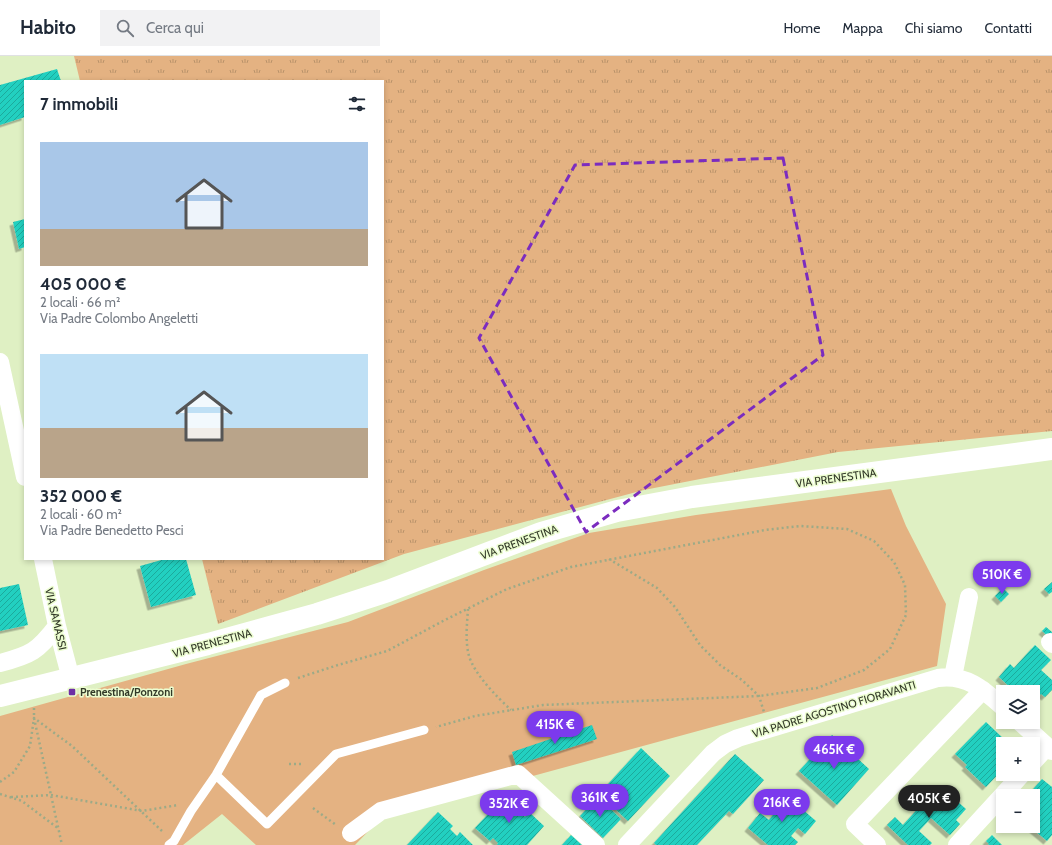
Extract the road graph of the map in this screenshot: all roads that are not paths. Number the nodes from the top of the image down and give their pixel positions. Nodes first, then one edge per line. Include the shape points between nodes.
1 (0, 362) edge
2 (1052, 448) edge
3 (24, 472) edge
4 (43, 560) edge
5 (969, 597) dead end
6 (57, 626) junction
7 (0, 663) edge
8 (953, 677) junction
9 (71, 679) junction
10 (285, 683) road end
11 (983, 690) junction
12 (0, 696) edge
13 (996, 701) edge
14 (1028, 729) edge
15 (424, 730) road end
16 (1049, 749) edge
17 (1040, 756) edge
18 (216, 775) junction
19 (1016, 781) edge
20 (351, 833) road end
21 (172, 843) edge
22 (596, 845) edge
23 (627, 845) edge
24 (877, 845) edge
25 (957, 845) edge

1 - 3 street
2 - 9 main road, VIA PRENESTINA via 692,497 617,511 541,533 388,591 317,614
4 - 6 street, VIA SAMASSI
5 - 8 street
6 - 7 street via 34,651
6 - 9 street, VIA SAMASSI
8 - 11 street, VIA PADRE AGOSTINO FIORAVANTI via 963,679
8 - 23 street, VIA PADRE AGOSTINO FIORAVANTI via 938,678 776,726 725,744
9 - 12 main road, VIA PRENESTINA
10 - 18 lane via 260,695
11 - 13 street, VIA PADRE AGOSTINO FIORAVANTI
11 - 24 street via 855,824
14 - 16 street
15 - 18 lane via 336,754 267,824
16 - 17 street
18 - 21 lane via 196,802
19 - 25 street
20 - 22 street via 381,811 518,774

